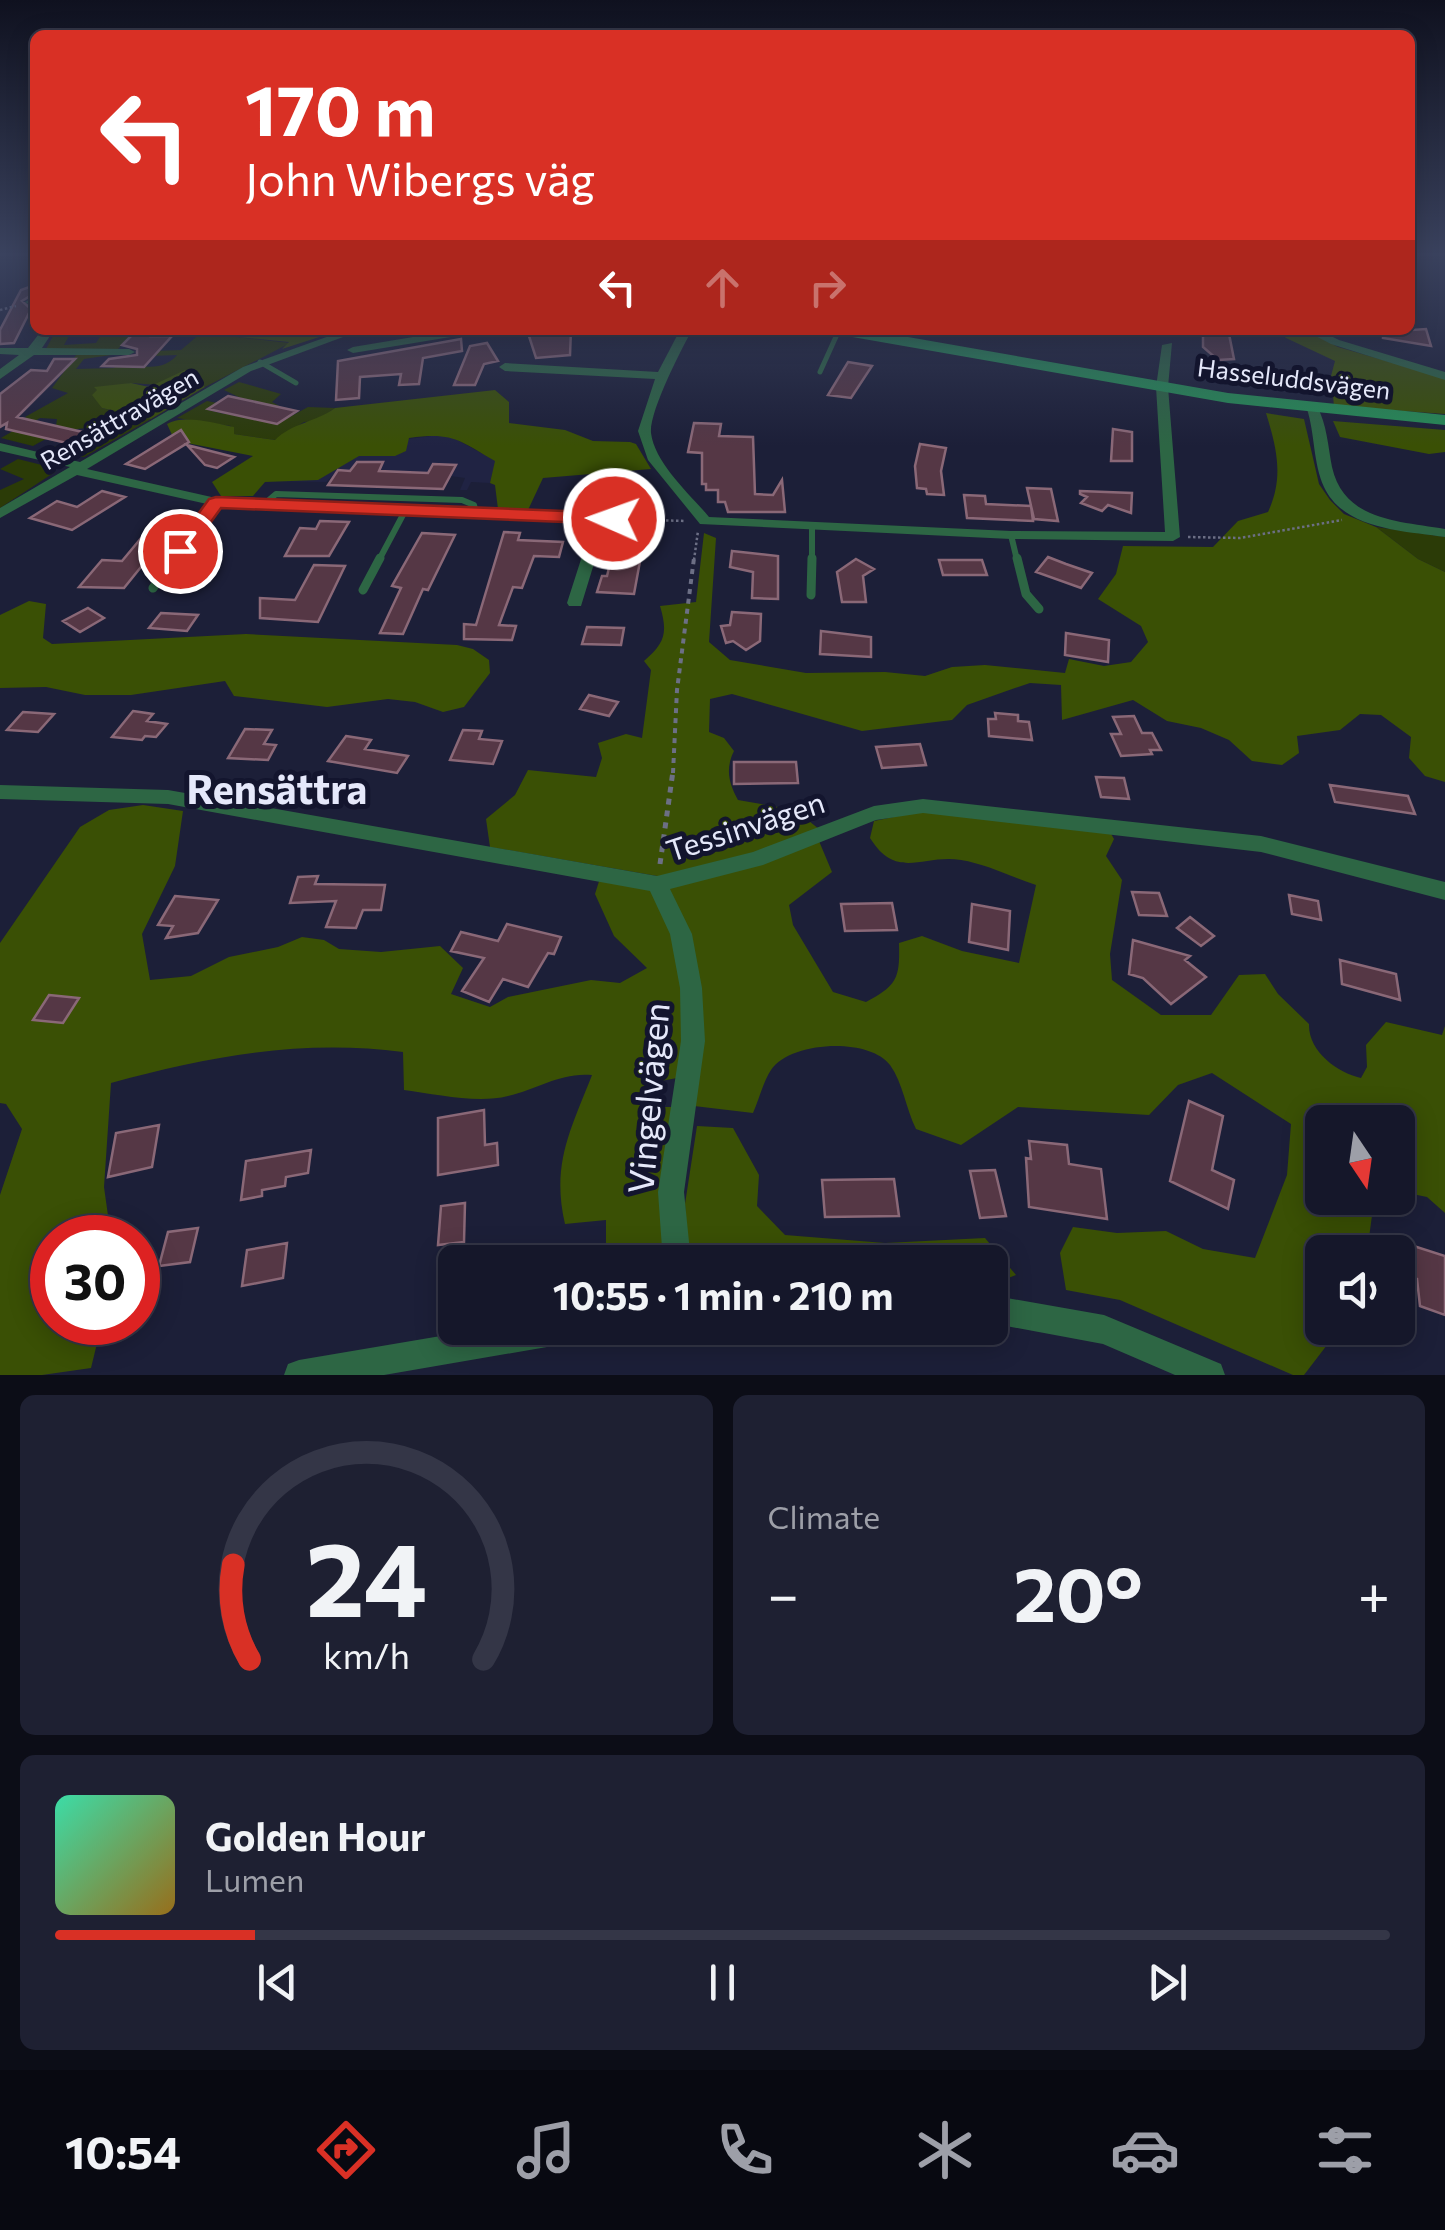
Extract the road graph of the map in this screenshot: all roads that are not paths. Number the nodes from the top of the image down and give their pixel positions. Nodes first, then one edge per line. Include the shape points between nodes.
1 (44, 335) edge
2 (341, 335) edge
3 (444, 335) edge
4 (683, 335) edge
5 (838, 335) edge
6 (868, 335) edge
7 (1320, 335) edge
8 (1168, 345) dead end
9 (353, 350) dead end
10 (0, 351) edge
11 (30, 352) junction
12 (129, 352) dead end
13 (260, 362) junction
14 (506, 367) dead end
15 (820, 372) dead end
16 (0, 375) edge
17 (662, 376) junction
18 (1445, 376) edge
19 (296, 382) dead end
20 (1162, 387) junction
21 (1313, 409) junction
22 (1445, 420) edge
23 (0, 447) edge
24 (78, 468) junction
25 (216, 502) junction
26 (399, 506) junction
27 (0, 514) edge
28 (601, 518) junction
29 (620, 519) road end
30 (812, 526) junction
31 (1445, 533) edge
32 (1011, 535) junction
33 (153, 588) dead end
34 (363, 590) dead end
35 (811, 596) dead end
36 (575, 603) dead end
37 (1039, 609) dead end
38 (0, 792) edge
39 (656, 884) junction
40 (1445, 891) edge
41 (676, 1245) edge
42 (1008, 1312) edge
43 (472, 1345) edge
44 (299, 1375) edge
45 (1210, 1375) edge

1 - 11 street
2 - 13 street, Rensättravägen
3 - 9 street
4 - 17 street
5 - 15 lane, Hasseluddsvägen
6 - 20 street, Hasseluddsvägen
7 - 18 street
8 - 20 street
10 - 11 street
11 - 12 street
11 - 16 street
13 - 19 lane
13 - 24 street, Rensättravägen
14 - 17 street
17 - 30 street via 644,432 656,460 705,521
20 - 21 street, Hasseluddsvägen
20 - 32 street via 1173,536
21 - 22 street, Hasseluddsvägen
21 - 31 street via 1332,488 1350,508
23 - 24 street
24 - 25 street
24 - 27 street, Rensättravägen
25 - 26 street
25 - 33 lane
26 - 28 street
26 - 34 lane
28 - 29 street
28 - 36 street
30 - 32 street
30 - 35 lane
32 - 37 lane via 1026,594
38 - 39 street, Tessinvägen via 168,796
39 - 40 street, Tessinvägen via 756,860 874,813 923,806 1261,844
39 - 41 street, Vingelvägen via 681,934 691,988 693,1040 671,1192
42 - 45 street via 1104,1330
43 - 44 street

